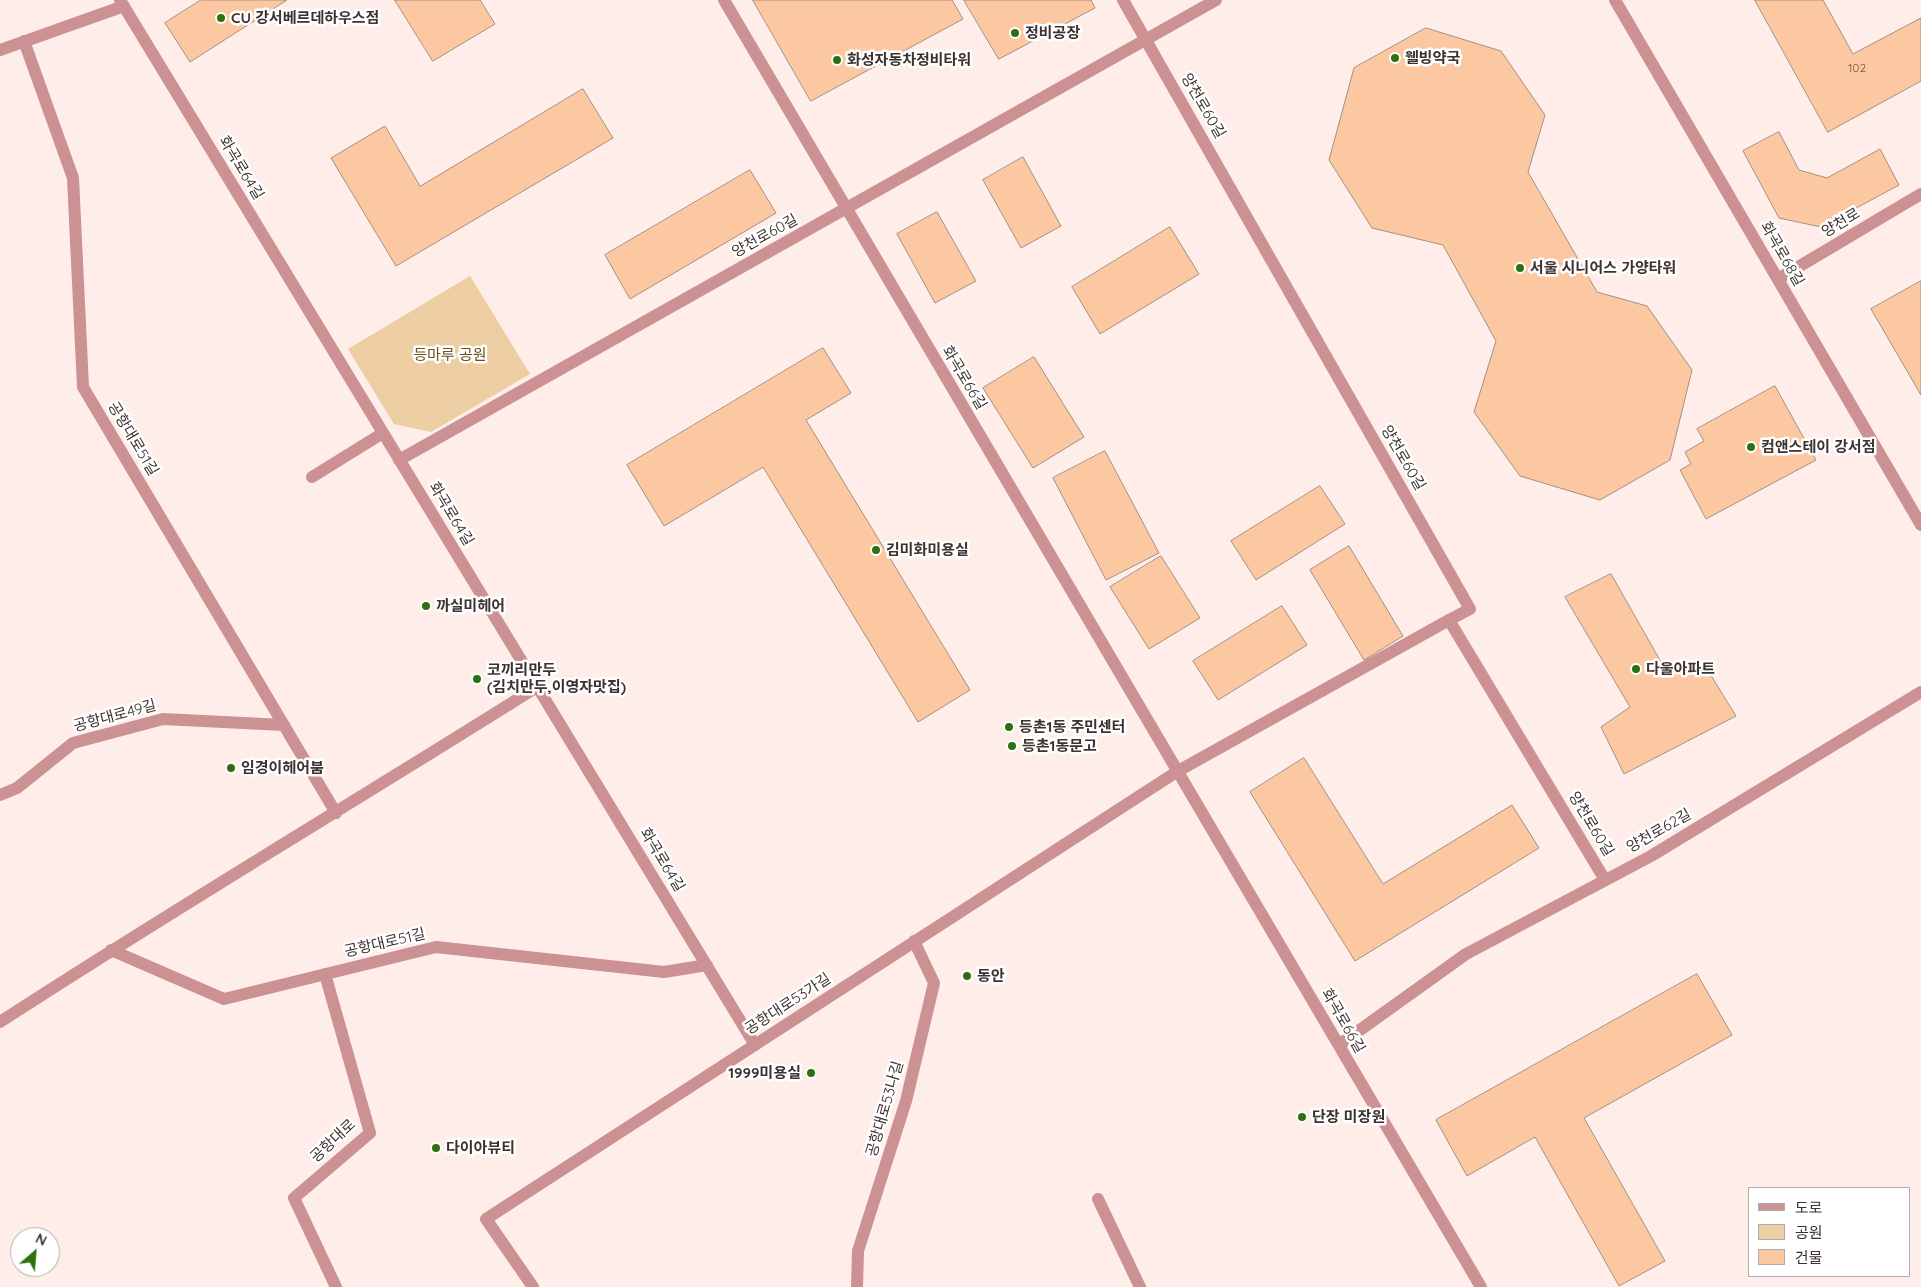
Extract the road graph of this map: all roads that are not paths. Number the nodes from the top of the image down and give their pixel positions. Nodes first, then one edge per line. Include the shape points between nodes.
1 (724, 0) edge
2 (1122, 0) edge
3 (1216, 0) edge
4 (1615, 0) edge
5 (122, 3) edge
6 (1146, 40) junction
7 (24, 41) junction
8 (0, 50) edge
9 (1921, 194) edge
10 (845, 209) junction
11 (1778, 280) junction
12 (383, 433) junction
13 (399, 460) junction
14 (312, 477) dead end
15 (1921, 525) edge
16 (1449, 620) junction
17 (537, 687) junction
18 (1921, 692) edge
19 (284, 725) junction
20 (1178, 771) junction
21 (0, 794) edge
22 (336, 813) junction
23 (1605, 880) junction
24 (914, 941) junction
25 (112, 950) junction
26 (707, 966) junction
27 (325, 974) junction
28 (0, 1022) edge
29 (755, 1045) junction
30 (1339, 1045) junction
31 (1098, 1199) dead end
32 (336, 1287) edge
33 (533, 1287) edge
34 (857, 1287) edge
35 (1140, 1287) edge
36 (1481, 1287) edge

1 - 10 street, 화곡로66길
2 - 6 street, 양천로60길
3 - 6 street, 양천로60길
4 - 11 street, 화곡로68길
5 - 7 street
5 - 12 street, 화곡로64길
6 - 10 street, 양천로60길
6 - 16 street, 양천로60길 via 1470,609
7 - 8 street
7 - 19 street, 공항대로51길 via 73,178 83,387
9 - 11 street, 양천로
10 - 13 street, 양천로60길
10 - 20 street, 화곡로66길
11 - 15 street, 화곡로68길
12 - 13 street, 화곡로64길
12 - 14 street
13 - 17 street, 화곡로64길
16 - 20 street
16 - 23 street, 양천로60길
17 - 22 street
17 - 26 street, 화곡로64길
18 - 23 street, 양천로62길 via 1651,856
19 - 21 street, 공항대로49길 via 163,719 73,743 17,788
19 - 22 street, 공항대로51길
20 - 24 street, 공항대로53가길
20 - 30 street, 화곡로66길
22 - 25 street
23 - 30 street, 양천로62길 via 1466,954
24 - 29 street, 공항대로53가길
24 - 34 street, 공항대로53나길 via 934,983 906,1101 858,1251
25 - 27 street, 공항대로51길 via 224,999
25 - 28 street
26 - 27 street, 공항대로51길 via 664,972 436,947
26 - 29 street, 화곡로64길
27 - 32 street, 공항대로 via 370,1133 294,1198
29 - 33 street, 공항대로53가길 via 486,1219
30 - 36 street, 화곡로66길
31 - 35 street

